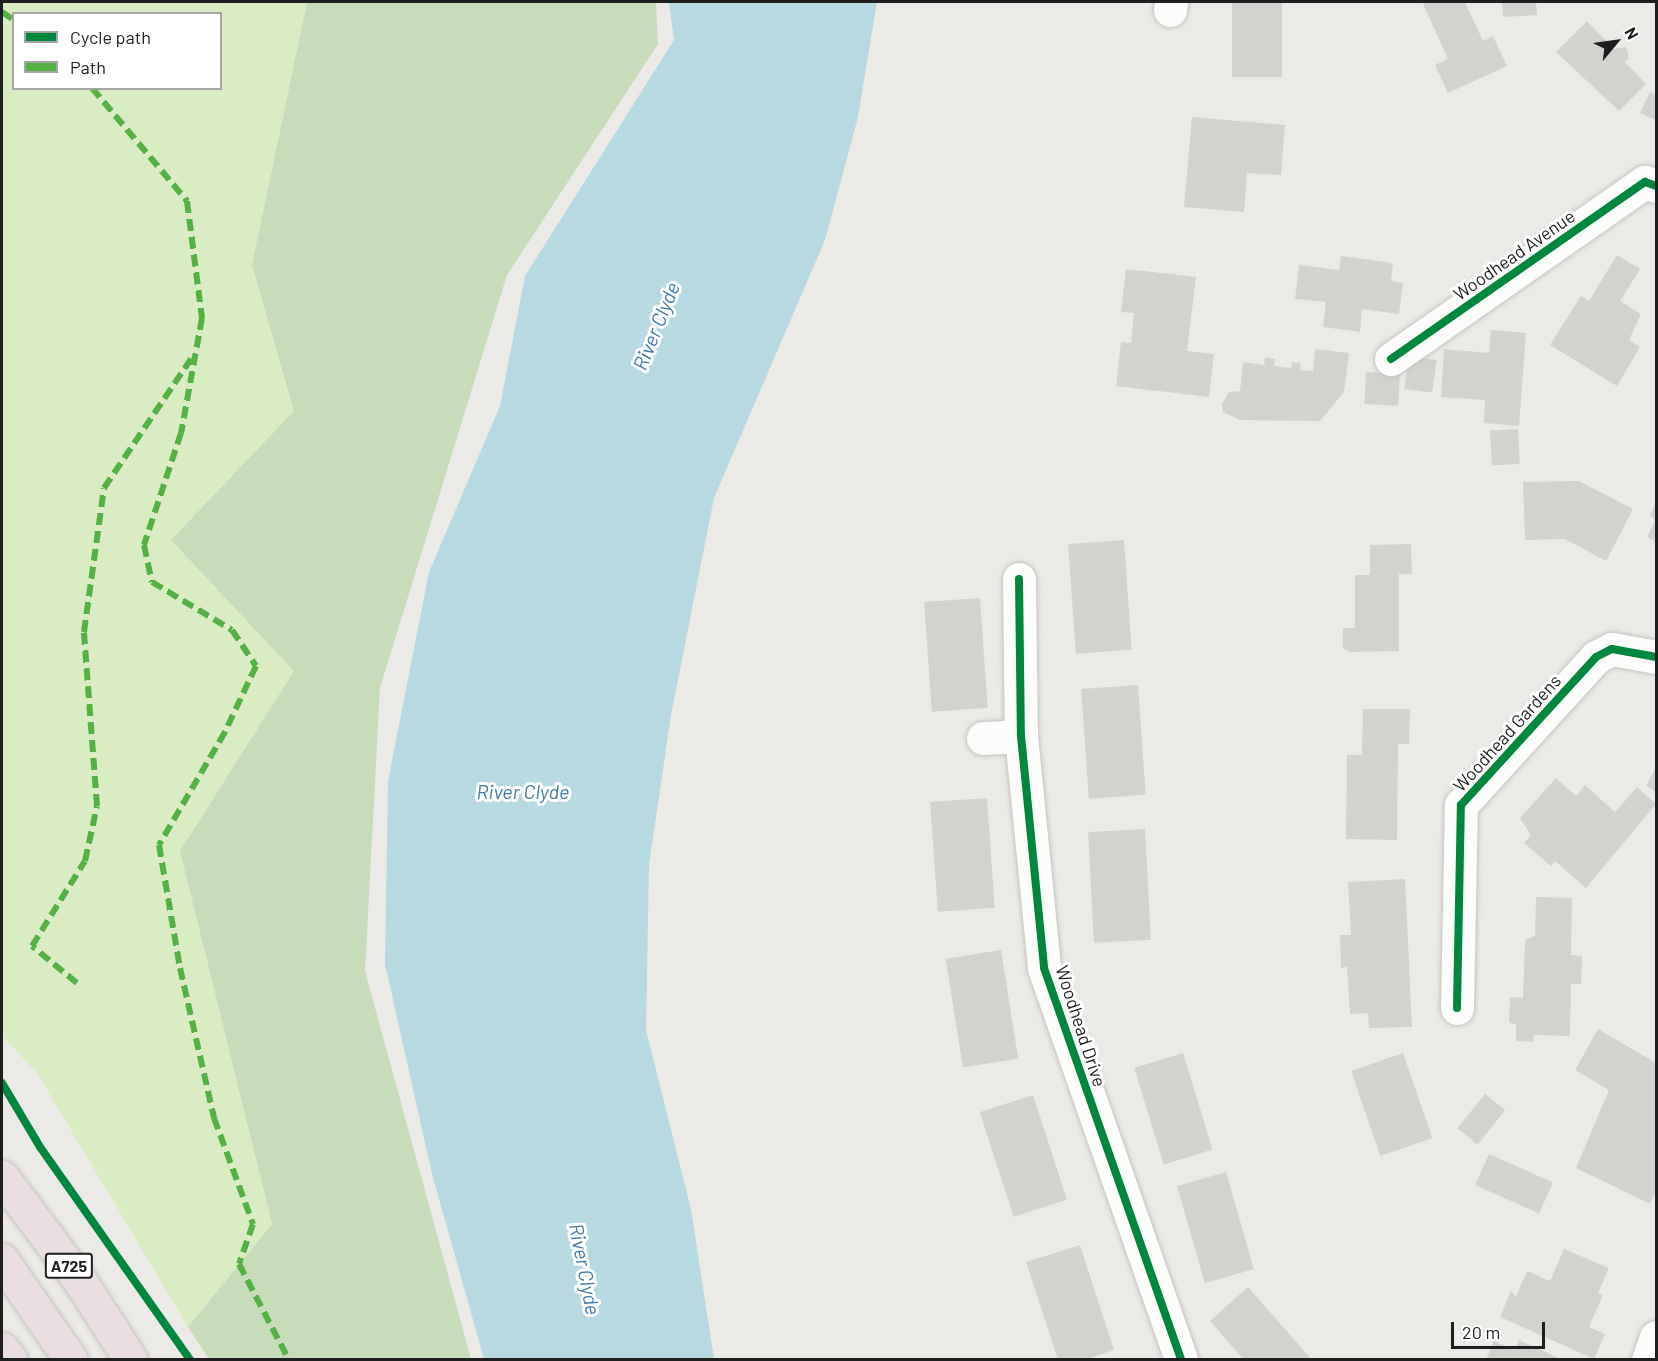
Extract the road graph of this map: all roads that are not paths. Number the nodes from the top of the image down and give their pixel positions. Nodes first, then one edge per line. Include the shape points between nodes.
1 (1656, 186) edge
2 (1391, 359) dead end
3 (1019, 579) dead end
4 (1656, 657) edge
5 (1021, 736) junction
6 (983, 738) dead end
7 (1457, 1008) dead end
8 (2, 1177) edge
9 (2, 1260) edge
10 (1656, 1337) edge
11 (2, 1349) edge
12 (11, 1359) edge
13 (71, 1359) edge
14 (131, 1359) edge
15 (1180, 1359) edge
16 (1648, 1359) edge

1 - 2 street, Woodhead Avenue via 1645,182
3 - 5 street, Woodhead Drive
4 - 7 street, Woodhead Gardens via 1612,649 1596,657 1461,806
5 - 6 street
5 - 15 street, Woodhead Drive via 1044,968
8 - 14 highway, A725 via 80,1281
9 - 13 highway, A725
10 - 16 street
11 - 12 highway

